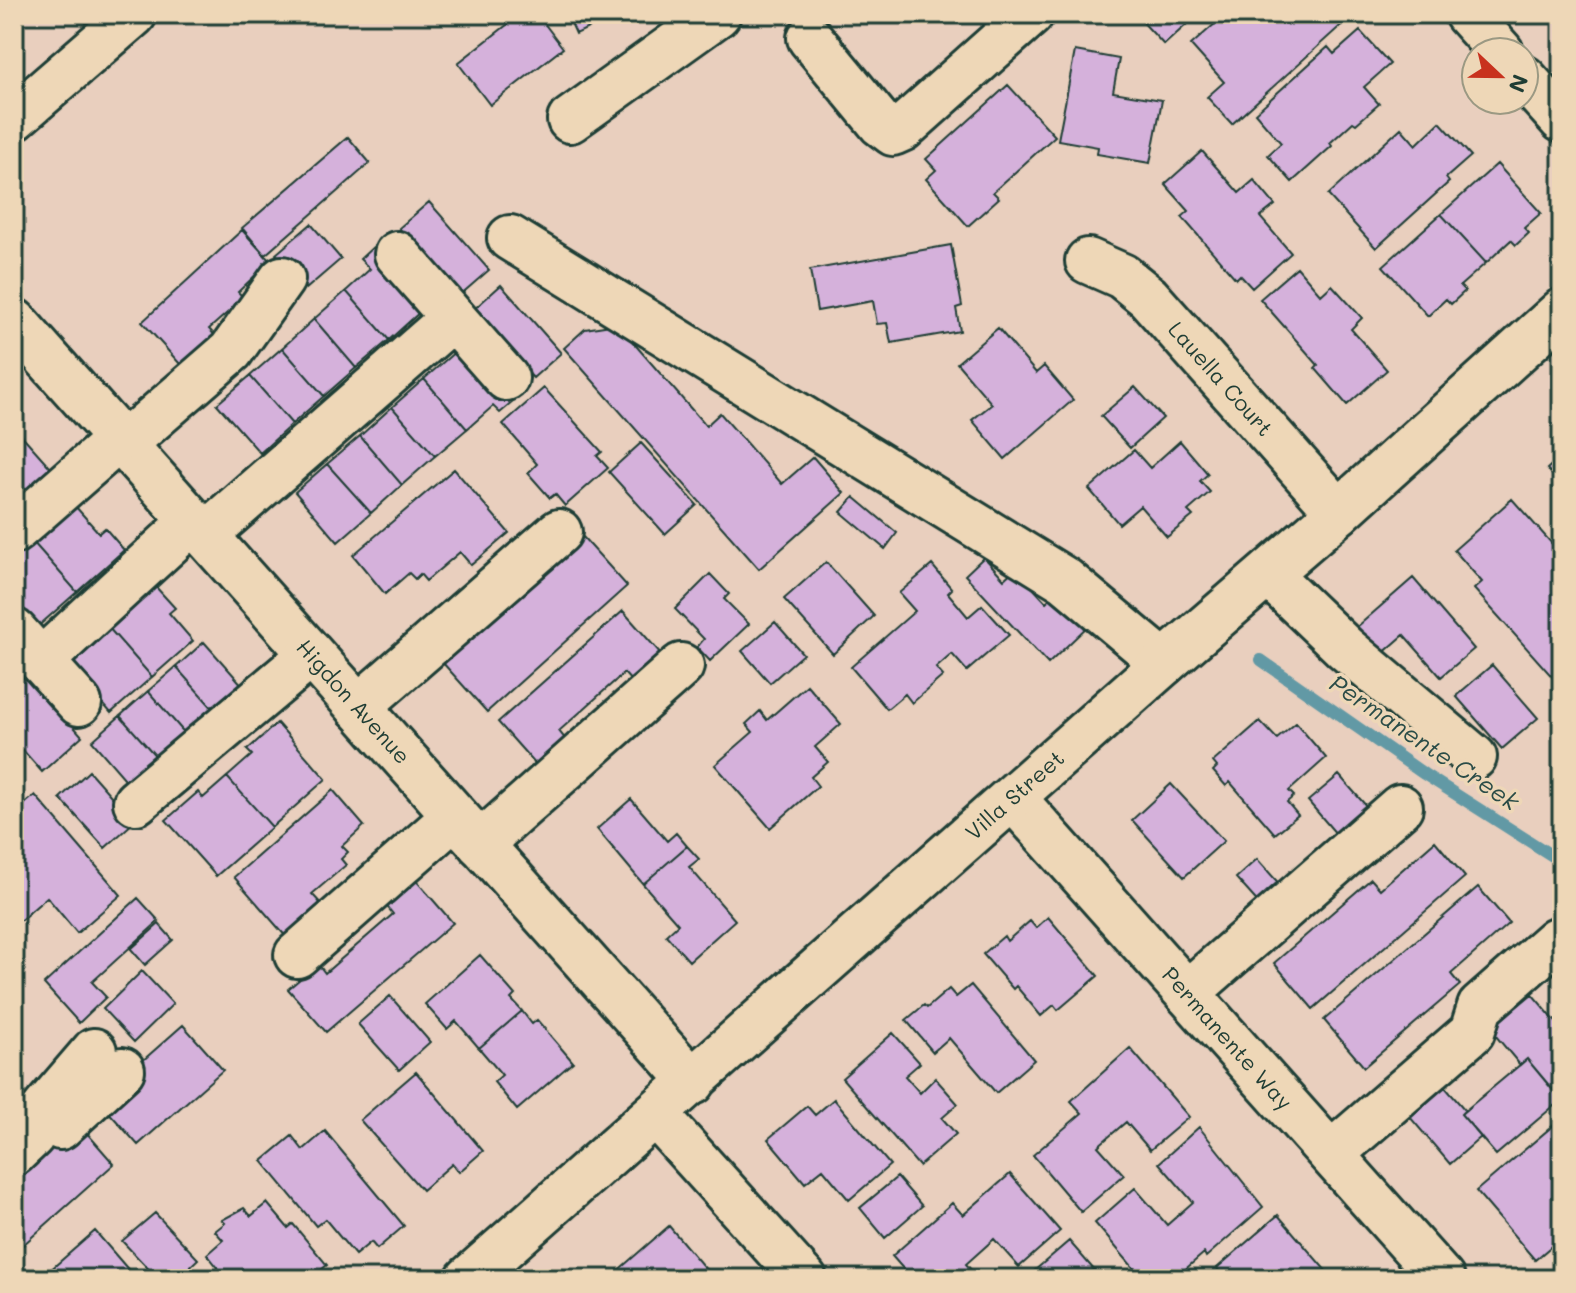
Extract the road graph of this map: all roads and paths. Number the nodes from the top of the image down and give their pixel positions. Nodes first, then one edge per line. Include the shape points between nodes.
1 (134, 14) edge
2 (718, 14) edge
3 (1031, 14) edge
4 (1467, 14) edge
5 (1487, 36) edge
6 (810, 38) dead end
7 (1540, 96) edge
8 (14, 118) edge
9 (570, 120) dead end
10 (1562, 120) edge
11 (510, 238) dead end
12 (397, 254) dead end
13 (1088, 261) dead end
14 (282, 279) dead end
15 (1562, 311) edge
16 (453, 318) junction
17 (14, 321) edge
18 (506, 378) dead end
19 (121, 442) junction
20 (1339, 512) junction
21 (199, 528) junction
22 (546, 528) dead end
23 (14, 531) edge
24 (1268, 574) junction
25 (27, 646) edge
26 (1164, 663) junction
27 (681, 666) dead end
28 (335, 681) junction
29 (79, 703) dead end
30 (1474, 757) dead end
31 (1013, 798) junction
32 (157, 803) dead end
33 (1400, 807) dead end
34 (467, 830) junction
35 (1556, 940) dead end
36 (297, 955) dead end
37 (1187, 993) junction
38 (108, 1061) dead end
39 (693, 1082) junction
40 (655, 1114) junction
41 (23, 1145) edge
42 (1331, 1154) junction
43 (468, 1279) edge
44 (804, 1279) edge
45 (1442, 1279) edge

1 - 8 street
2 - 9 street
3 - 6 street via 893,133
4 - 5 street
7 - 10 street
11 - 26 street via 1065,580
12 - 16 street
13 - 20 street, Lauella Court via 1122,276 1148,297
14 - 19 street via 231,351
15 - 20 street, Villa Street
16 - 18 street
16 - 21 street
17 - 19 street, Higdon Avenue
19 - 21 street, Higdon Avenue
19 - 23 street
20 - 24 street, Villa Street
21 - 25 street
21 - 28 street, Higdon Avenue
22 - 28 street
24 - 26 street, Villa Street
24 - 30 street via 1335,639
25 - 29 street
26 - 31 street, Villa Street
27 - 34 street
28 - 32 street
28 - 34 street, Higdon Avenue
31 - 37 street, Permanente Way
31 - 39 street, Villa Street
33 - 37 street
34 - 36 street
34 - 39 street, Higdon Avenue
35 - 42 street via 1480,1007 1472,1032
37 - 42 street, Permanente Way
38 - 41 street via 45,1108
39 - 40 street, Villa Street
40 - 43 street, Villa Street
40 - 44 street
42 - 45 street, Permanente Way

